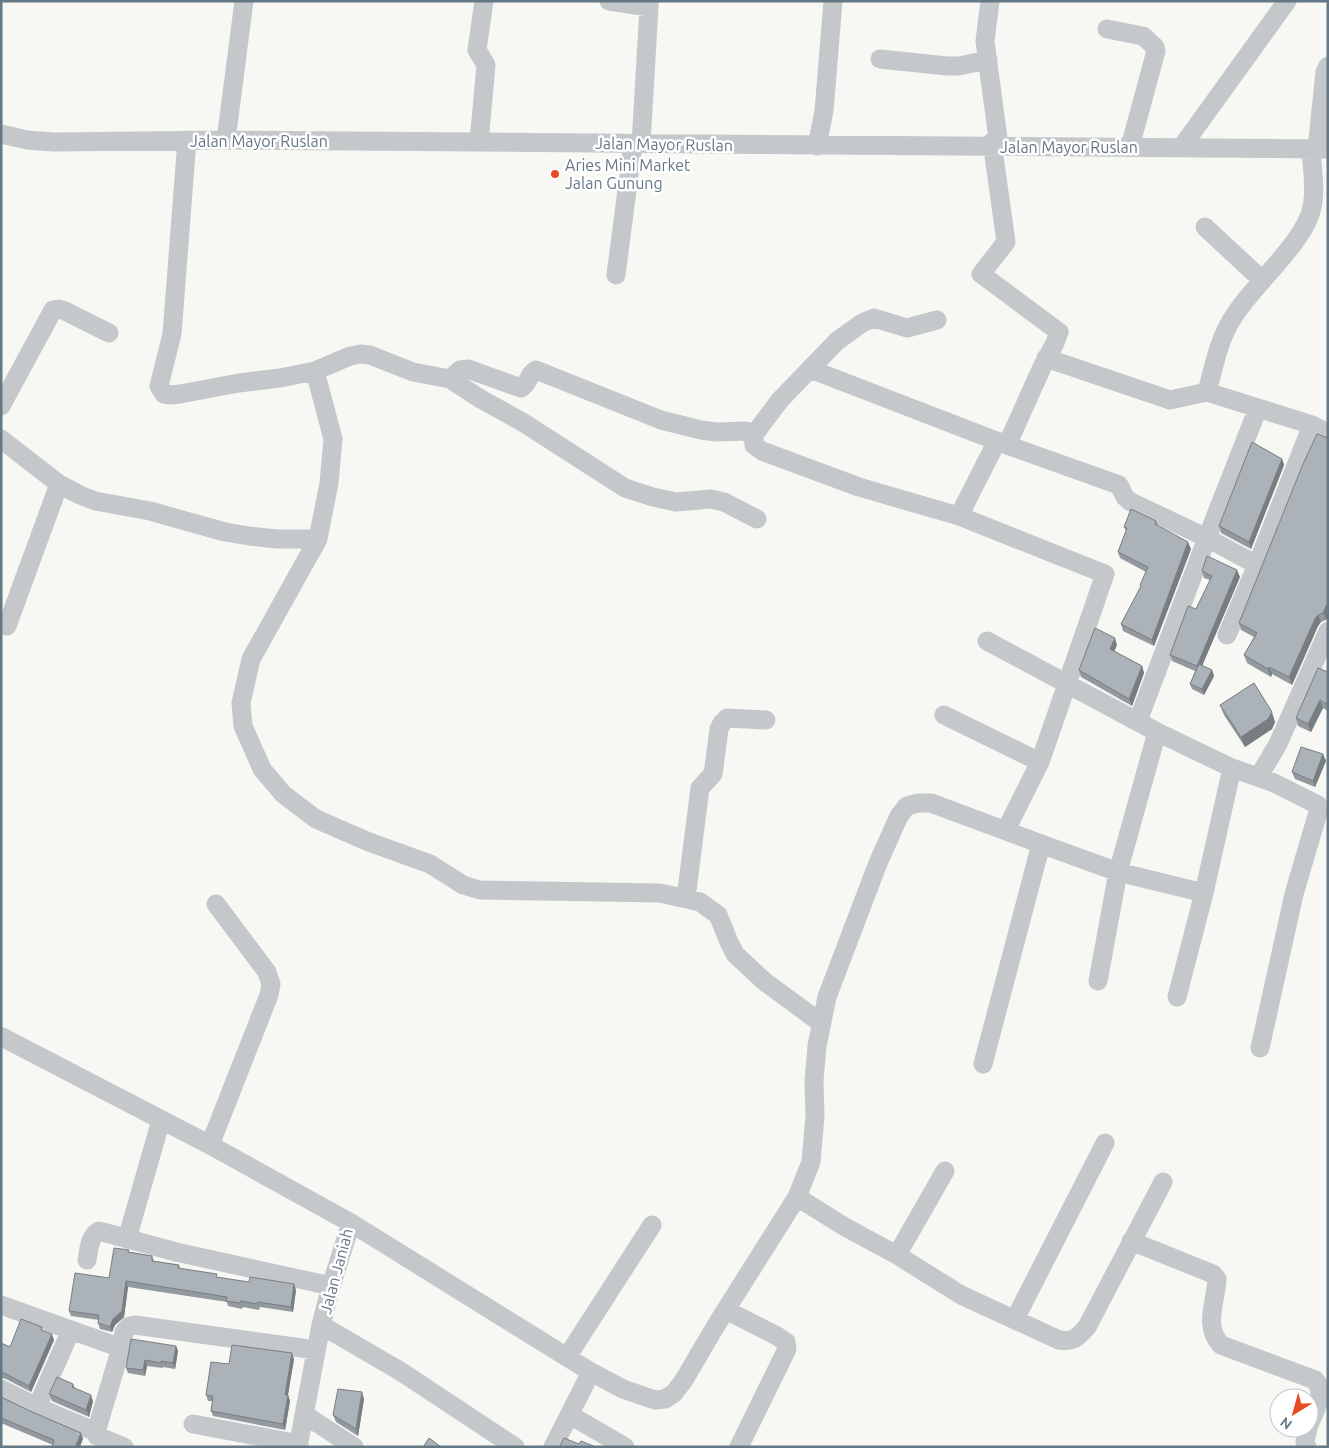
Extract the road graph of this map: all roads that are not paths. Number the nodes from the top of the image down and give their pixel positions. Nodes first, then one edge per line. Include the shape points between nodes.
1 (244, 1) edge
2 (484, 1) edge
3 (609, 1) edge
4 (833, 1) edge
5 (990, 1) edge
6 (1287, 1) edge
7 (649, 4) edge
8 (1107, 29) dead end
9 (880, 59) dead end
10 (988, 60) junction
11 (1328, 66) edge
12 (1, 134) edge
13 (187, 140) junction
14 (226, 140) junction
15 (478, 142) junction
16 (637, 144) junction
17 (996, 144) junction
18 (817, 146) junction
19 (1130, 147) junction
20 (1181, 148) junction
21 (1319, 149) edge
22 (1205, 227) dead end
23 (616, 275) dead end
24 (1262, 280) junction
25 (937, 320) dead end
26 (109, 333) dead end
27 (1046, 358) junction
28 (810, 369) junction
29 (315, 371) junction
30 (450, 378) junction
31 (1207, 392) junction
32 (1, 406) edge
33 (1258, 408) junction
34 (1320, 429) edge
35 (753, 436) junction
36 (1, 439) edge
37 (1002, 443) junction
38 (59, 484) junction
39 (959, 516) junction
40 (757, 520) dead end
41 (1207, 538) junction
42 (318, 539) junction
43 (1257, 565) junction
44 (7, 626) dead end
45 (1328, 631) edge
46 (1227, 634) dead end
47 (987, 641) dead end
48 (1068, 685) junction
49 (944, 715) dead end
50 (766, 720) dead end
51 (1138, 721) junction
52 (1157, 732) junction
53 (1040, 762) junction
54 (1232, 768) junction
55 (1259, 776) junction
56 (1006, 830) junction
57 (1041, 844) junction
58 (1118, 872) junction
59 (1204, 893) junction
60 (686, 898) junction
61 (216, 904) dead end
62 (1098, 981) dead end
63 (1177, 996) dead end
64 (821, 1023) junction
65 (2, 1037) edge
66 (1260, 1048) dead end
67 (983, 1064) dead end
68 (162, 1120) junction
69 (1105, 1143) dead end
70 (210, 1145) junction
71 (945, 1171) dead end
72 (1163, 1182) dead end
73 (797, 1196) junction
74 (351, 1223) junction
75 (652, 1225) dead end
76 (127, 1239) junction
77 (1130, 1241) junction
78 (897, 1255) junction
79 (87, 1260) dead end
80 (331, 1286) junction
81 (1, 1305) edge
82 (726, 1310) junction
83 (1015, 1320) junction
84 (321, 1326) junction
85 (71, 1330) junction
86 (120, 1348) junction
87 (316, 1350) junction
88 (567, 1357) junction
89 (591, 1372) junction
90 (1324, 1381) edge
91 (1, 1389) edge
92 (1319, 1398) edge
93 (37, 1408) junction
94 (305, 1415) junction
95 (570, 1415) junction
96 (194, 1424) dead end
97 (96, 1432) junction
98 (299, 1445) edge
99 (124, 1447) edge
100 (354, 1447) edge
101 (515, 1447) edge
102 (553, 1447) edge
103 (625, 1447) edge
104 (739, 1447) edge

1 - 14 street
2 - 15 street via 477,50 486,65
3 - 7 street
4 - 18 street via 825,101
5 - 10 street via 986,41
6 - 20 street
7 - 16 street
8 - 19 street via 1143,36 1156,51
9 - 10 street via 959,66
10 - 17 street
11 - 21 street via 1323,87
12 - 13 street, Jalan Mayor Ruslan via 54,142
13 - 14 street, Jalan Mayor Ruslan
13 - 29 street via 172,334 159,386 161,391 180,394
14 - 15 street, Jalan Mayor Ruslan
15 - 16 street, Jalan Mayor Ruslan
16 - 18 street, Jalan Mayor Ruslan
16 - 23 street
17 - 18 street, Jalan Mayor Ruslan
17 - 19 street, Jalan Mayor Ruslan
17 - 27 street via 1006,242 981,274 1059,332
19 - 20 street, Jalan Mayor Ruslan
20 - 21 street, Jalan Mayor Ruslan
21 - 24 street via 1310,213 1295,240
22 - 24 street
24 - 31 street via 1233,316 1221,342
25 - 28 street via 907,328 880,319 869,319 837,341
26 - 32 street via 65,311 53,310
27 - 31 street via 1170,400
27 - 37 street
28 - 35 street via 780,400
28 - 37 street
29 - 30 street via 350,356 370,354 413,372
29 - 42 street via 333,440
30 - 35 street via 460,370 468,369 521,388 536,370 661,420 701,430 746,431
30 - 40 street via 625,488 676,502 711,499 724,502
31 - 33 street
33 - 34 street
33 - 41 street
34 - 43 street
35 - 39 street via 754,445 762,451 859,487
36 - 38 street
37 - 39 street
37 - 41 street via 1119,485 1131,502
38 - 42 street via 95,501 150,511 225,532 277,539
38 - 44 street
39 - 48 street via 1106,574
41 - 43 street
41 - 51 street
42 - 60 street via 251,659 241,703 243,726 262,770 283,794 316,819 430,864 463,885 480,890 660,893
43 - 46 street
45 - 55 street via 1278,744
47 - 48 street
48 - 51 street
48 - 53 street
49 - 53 street
50 - 60 street via 727,718 722,723 713,774 700,788
51 - 52 street
52 - 54 street
52 - 58 street
53 - 56 street
54 - 55 street
54 - 59 street
55 - 66 street via 1318,805 1319,809 1294,894
56 - 57 street
56 - 64 street via 931,803 907,806 902,811 878,863 827,997
57 - 58 street
57 - 67 street
58 - 59 street
58 - 62 street
59 - 63 street
60 - 64 street via 700,902 718,915 736,954 765,982
61 - 70 street via 267,972 271,984
64 - 73 street via 814,1081 811,1162
65 - 68 street, Jalan Janiah
68 - 70 street, Jalan Janiah
68 - 76 street
69 - 83 street
70 - 74 street, Jalan Janiah
71 - 78 street
72 - 77 street
73 - 78 street
73 - 82 street
74 - 80 street, Jalan Janiah
74 - 88 street
75 - 88 street
76 - 79 street via 96,1232
76 - 80 street
77 - 83 street via 1087,1327 1078,1337 1069,1341 1059,1340
77 - 90 street via 1213,1274 1217,1288 1211,1326 1221,1345
78 - 83 street via 962,1295
80 - 84 street, Jalan Janiah
81 - 85 street
82 - 89 street via 684,1380 674,1393 665,1398 655,1400 622,1389
82 - 104 street via 786,1342 786,1349
84 - 87 street, Jalan Janiah
84 - 101 street via 400,1370
85 - 86 street
85 - 93 street
86 - 87 street via 124,1332 135,1325
86 - 97 street
87 - 94 street, Jalan Janiah
88 - 89 street
89 - 95 street
90 - 92 street
91 - 93 street
93 - 97 street
94 - 98 street, Jalan Janiah
94 - 100 street
95 - 102 street
95 - 103 street
96 - 98 street
97 - 99 street via 97,1436

